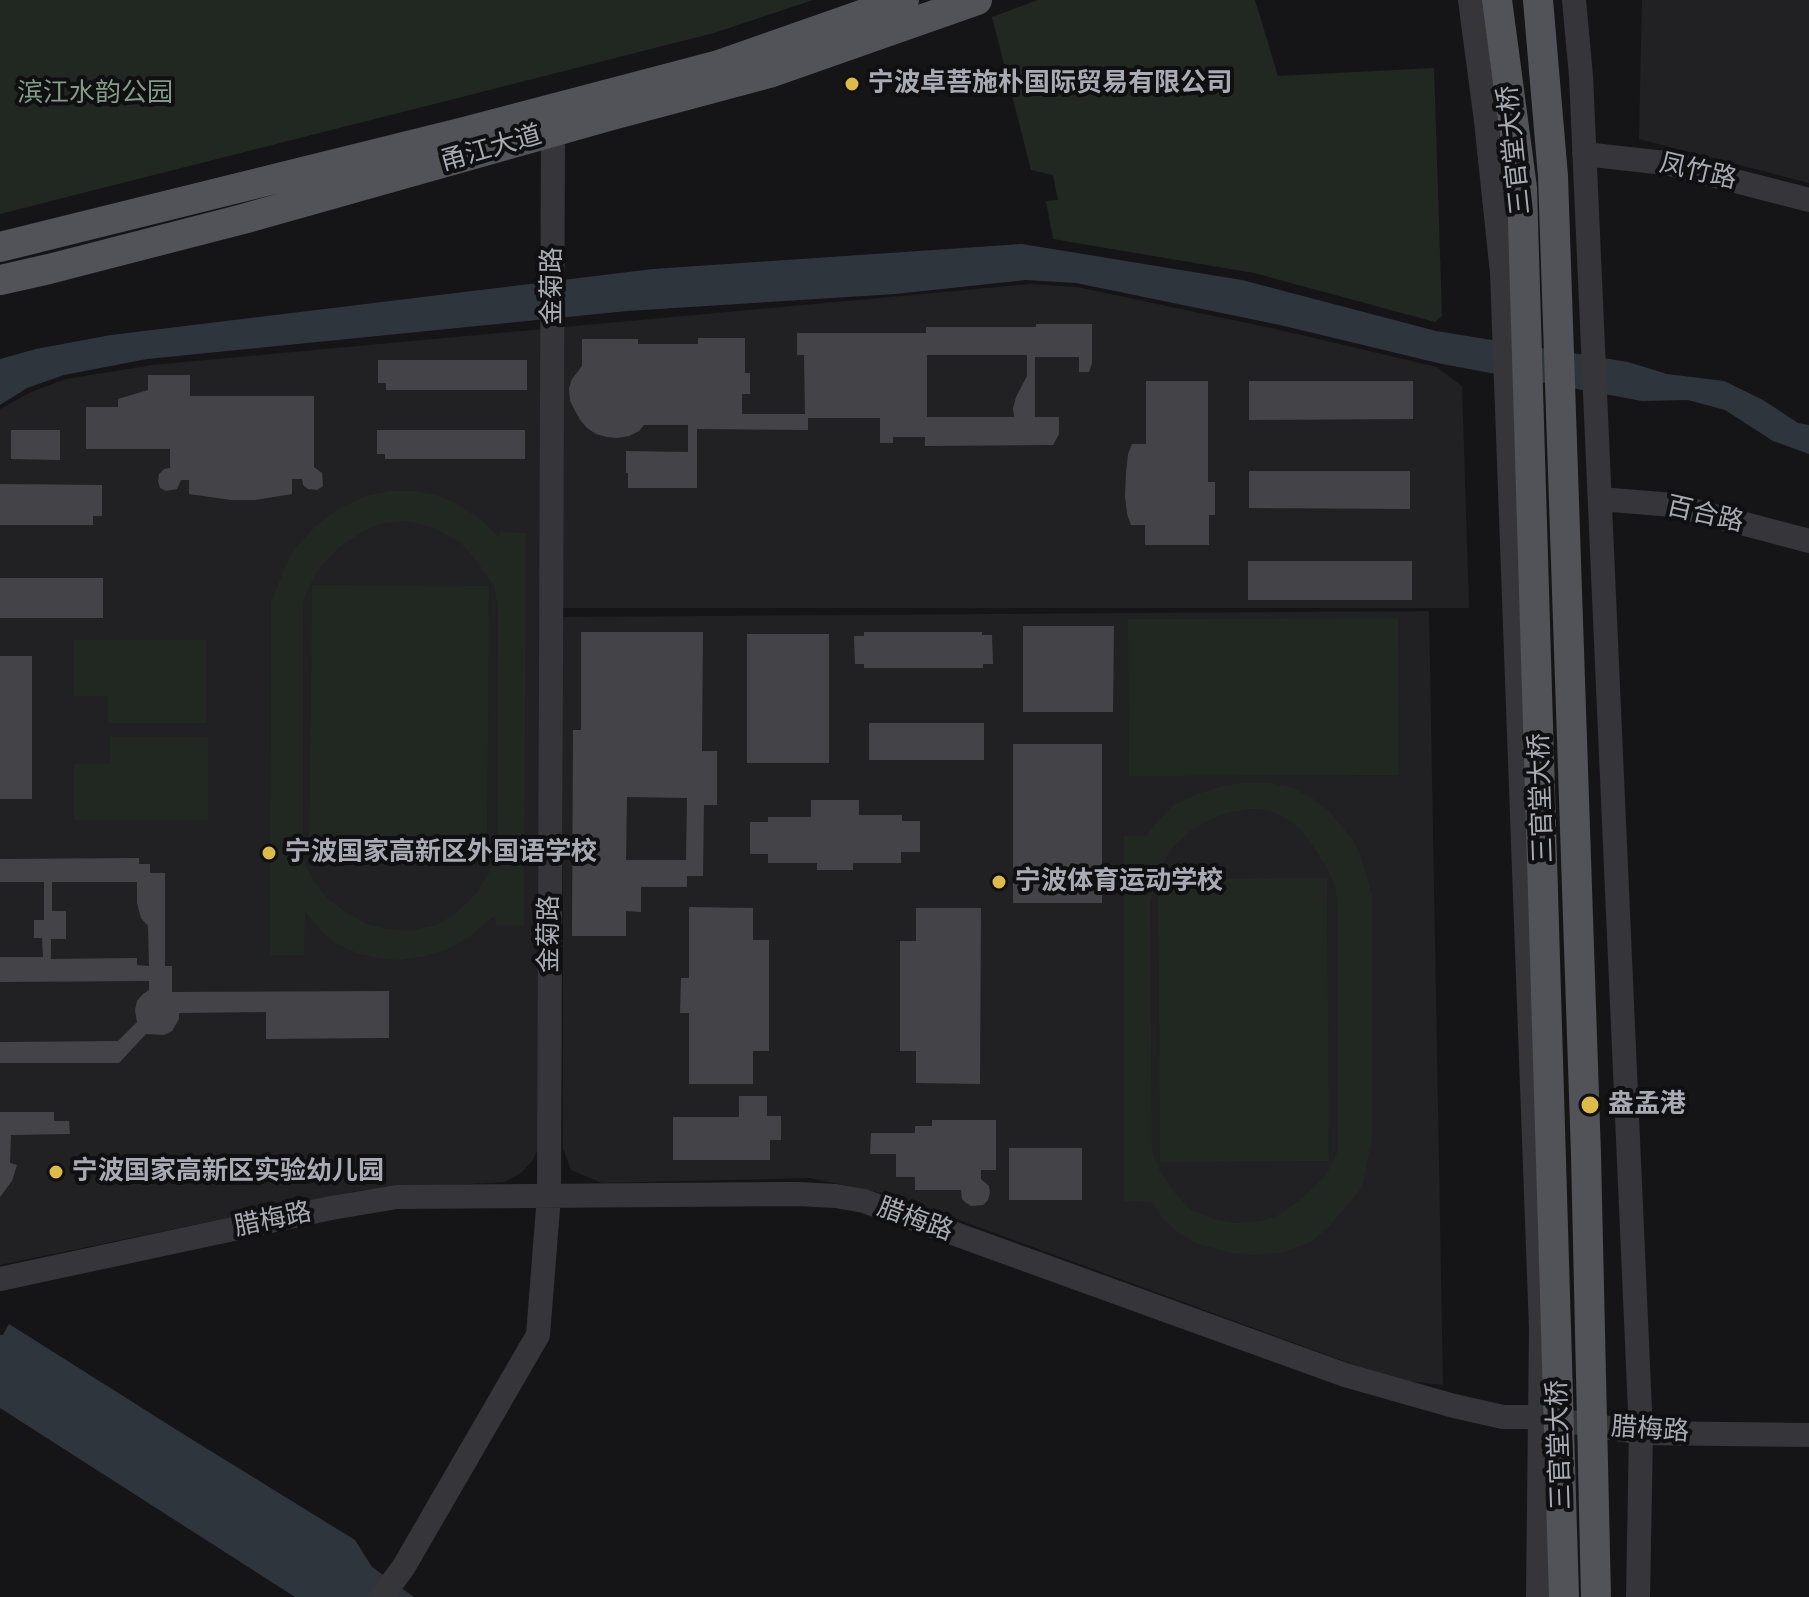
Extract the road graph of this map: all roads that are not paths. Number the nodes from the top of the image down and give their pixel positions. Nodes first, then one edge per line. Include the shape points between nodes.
1 (904, 0) edge
2 (977, 0) edge
3 (1470, 0) edge
4 (1497, 0) edge
5 (1538, 0) edge
6 (1574, 0) edge
7 (553, 131) junction
8 (1584, 154) junction
9 (1809, 200) edge
10 (0, 247) edge
11 (0, 280) edge
12 (1600, 499) junction
13 (1809, 541) edge
14 (549, 1196) junction
15 (0, 1279) edge
16 (1540, 1417) junction
17 (1641, 1433) junction
18 (1809, 1435) edge
19 (381, 1597) edge
20 (1538, 1597) edge
21 (1564, 1597) edge
22 (1596, 1597) edge
23 (1638, 1597) edge

1 - 10 main road, 甬江大道 via 719,65
2 - 7 main road, 甬江大道 via 769,73
3 - 16 street via 1502,273
4 - 21 main road, 三官堂大桥, bridge via 1522,188
5 - 22 main road, 三官堂大桥, bridge via 1553,176
6 - 8 street
7 - 11 main road, 甬江大道 via 243,219
7 - 14 street, 金菊路
8 - 9 street, 凤竹路 via 1665,163
8 - 12 street
12 - 13 street, 百合路 via 1673,505
12 - 17 street
14 - 15 street, 腊梅路 via 361,1202
14 - 16 street, 腊梅路 via 797,1194 864,1201 1345,1375 1503,1417
14 - 19 street, 金菊路 via 538,1335
16 - 17 street, 腊梅路
16 - 20 street
17 - 18 street, 腊梅路
17 - 23 street

